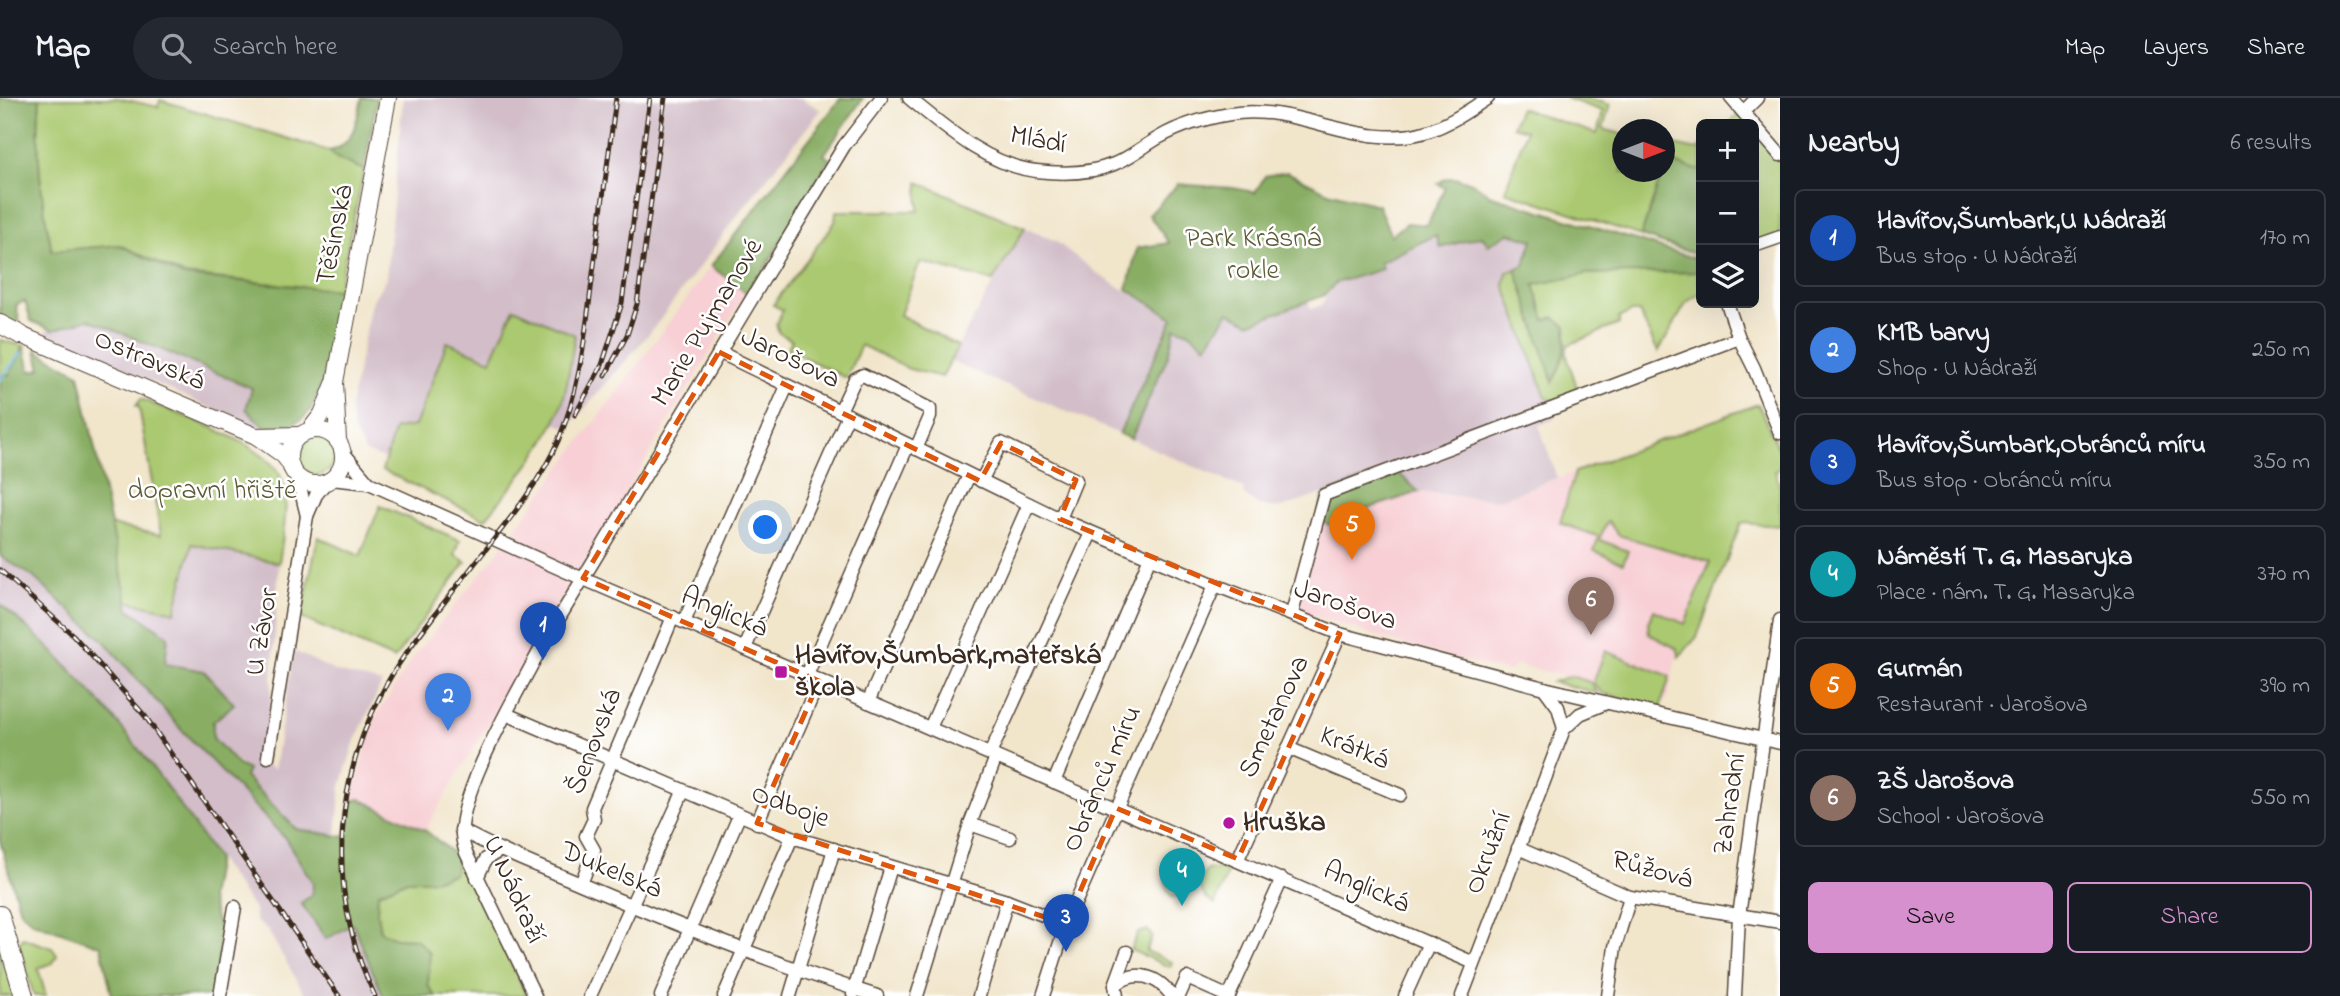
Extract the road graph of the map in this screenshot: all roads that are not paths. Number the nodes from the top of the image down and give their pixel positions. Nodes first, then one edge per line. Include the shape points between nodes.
1 (388, 98) edge
2 (881, 98) edge
3 (909, 98) edge
4 (1731, 98) edge
5 (1757, 98) edge
6 (1487, 99) edge
7 (1744, 111) junction
8 (1780, 155) edge
9 (1780, 237) edge
10 (1757, 245) edge
11 (1729, 308) edge
12 (6, 331) edge
13 (1739, 338) junction
14 (719, 352) junction
15 (335, 382) junction
16 (787, 386) junction
17 (844, 413) junction
18 (305, 433) junction
19 (1780, 433) edge
20 (256, 436) junction
21 (341, 447) junction
22 (912, 447) junction
23 (294, 470) junction
24 (975, 478) junction
25 (328, 480) junction
26 (369, 483) junction
27 (1028, 504) junction
28 (307, 516) junction
29 (1060, 519) junction
30 (1091, 533) junction
31 (1150, 557) junction
32 (583, 579) junction
33 (1215, 585) junction
34 (1292, 614) junction
35 (678, 619) junction
36 (1780, 620) edge
37 (1340, 634) junction
38 (745, 648) junction
39 (807, 675) junction
40 (819, 681) junction
41 (1544, 688) junction
42 (868, 702) junction
43 (1606, 703) junction
44 (506, 714) junction
45 (930, 728) junction
46 (1564, 729) junction
47 (1765, 740) junction
48 (1780, 743) edge
49 (1288, 748) junction
50 (993, 756) junction
51 (268, 757) dead end
52 (611, 758) junction
53 (1054, 782) junction
54 (683, 792) junction
55 (1400, 795) dead end
56 (1116, 808) junction
57 (740, 816) junction
58 (757, 823) junction
59 (970, 824) junction
60 (461, 830) junction
61 (792, 837) junction
62 (1010, 838) dead end
63 (1518, 848) junction
64 (834, 849) junction
65 (499, 851) junction
66 (1238, 859) junction
67 (891, 867) junction
68 (477, 878) junction
69 (1282, 879) junction
70 (581, 884) junction
71 (950, 884) junction
72 (1630, 897) junction
73 (1007, 901) junction
74 (235, 907) dead end
75 (632, 907) junction
76 (0, 915) edge
77 (1739, 916) junction
78 (1780, 922) edge
79 (1066, 924) junction
80 (690, 929) junction
81 (1429, 943) junction
82 (745, 950) junction
83 (1127, 952) dead end
84 (1474, 963) junction
85 (797, 971) junction
86 (1116, 990) edge
87 (854, 992) edge
88 (24, 996) edge
89 (220, 996) edge
90 (535, 996) edge
91 (590, 996) edge
92 (661, 996) edge
93 (724, 996) edge
94 (790, 996) edge
95 (877, 996) edge
96 (917, 996) edge
97 (979, 996) edge
98 (1043, 996) edge
99 (1172, 996) edge
100 (1179, 996) edge
101 (1228, 996) edge
102 (1405, 996) edge
103 (1462, 996) edge
104 (1608, 996) edge
105 (1735, 996) edge

1 - 15 main road, Těšínská
2 - 14 street, Marie Pujmanové via 844,146
3 - 6 street, Mládí via 956,136 996,159 1021,169 1065,174 1115,164 1163,135 1231,113 1285,114 1383,138 1427,131
4 - 7 street
5 - 7 street
7 - 8 street
9 - 10 street
11 - 13 street
12 - 20 main road, Ostravská
13 - 19 street
13 - 34 street via 1324,495
14 - 16 street, Jarošova
14 - 32 street, Marie Pujmanové
15 - 18 main road, Těšínská via 322,414
15 - 21 main road, Těšínská
16 - 17 street, Jarošova
16 - 35 street, Šenovská
17 - 22 street, Jarošova
17 - 22 street, Jarošova via 855,379 863,375 930,409
17 - 38 street
18 - 20 main road, Ostravská
18 - 21 main road via 325,431
18 - 23 main road via 291,449
20 - 23 main road, Ostravská
21 - 25 main road via 341,466
21 - 26 street, Anglická
22 - 24 street, Jarošova
22 - 39 street
23 - 25 main road via 311,483
23 - 28 street, U Závor
24 - 27 street, Jarošova
24 - 29 street via 1000,443 1076,480
24 - 42 street
25 - 26 street, Anglická
25 - 28 street, U Závor
26 - 32 street, Anglická
27 - 29 street, Jarošova
27 - 45 street
28 - 51 street, U Závor
29 - 30 street, Jarošova
30 - 31 street, Jarošova
30 - 50 street
31 - 33 street, Jarošova
31 - 53 street
32 - 35 street, Anglická
32 - 44 street, U Nádraží
33 - 34 street, Jarošova
33 - 56 street, Obránců míru
34 - 37 street, Jarošova
35 - 38 street, Anglická
35 - 52 street, Šenovská
36 - 47 street, Zahradní
37 - 41 street, Jarošova
37 - 49 street, Smetanova
38 - 39 street, Anglická
39 - 40 street, Anglická
40 - 42 street, Anglická
40 - 58 street
41 - 43 street, Jarošova
41 - 46 street via 1558,707
42 - 45 street, Anglická
43 - 46 street via 1580,714
43 - 47 street, Jarošova
44 - 52 street, Odboje
44 - 60 street, U Nádraží via 466,807
45 - 50 street, Anglická
46 - 63 street, Okružní
47 - 48 street, Jarošova
47 - 77 street, Zahradní
49 - 55 street, Krátká
49 - 66 street, Smetanova
50 - 53 street, Anglická
50 - 59 street
52 - 54 street, Odboje
52 - 70 street, Šenovská via 592,808 594,819 586,836 594,850
53 - 56 street, Anglická
54 - 57 street, Odboje
54 - 75 street
56 - 66 street, Anglická
56 - 79 street, Obránců míru
57 - 58 street, Odboje
57 - 80 street
58 - 61 street, Odboje
59 - 62 street
59 - 71 street
60 - 65 street, Dukelská
60 - 68 street, U Nádraží
61 - 64 street, Odboje
61 - 82 street
63 - 72 street, Růžová
63 - 84 street, Okružní
64 - 67 street, Odboje
64 - 85 street
65 - 68 street via 482,865
65 - 70 street, Dukelská
66 - 69 street, Anglická
67 - 71 street, Odboje
67 - 87 street
68 - 90 street, U Nádraží
69 - 81 street, Anglická
69 - 101 street
70 - 75 street, Dukelská
71 - 73 street, Odboje
71 - 96 street
72 - 77 street, Růžová
72 - 104 street via 1615,947
73 - 79 street, Odboje
73 - 97 street
74 - 89 street
75 - 80 street, Dukelská
75 - 91 street
76 - 88 highway
77 - 78 street, Růžová
77 - 105 street, Zahradní
79 - 98 street, Obránců míru
80 - 82 street, Dukelská
80 - 92 street
81 - 84 street, Anglická
81 - 102 street
82 - 85 street, Dukelská
82 - 93 street
83 - 86 street
84 - 103 street, Okružní
85 - 87 street, Dukelská
85 - 94 street
86 - 99 street via 1124,978 1138,974 1154,979
87 - 95 street, Dukelská
100 - 101 street via 1187,978

